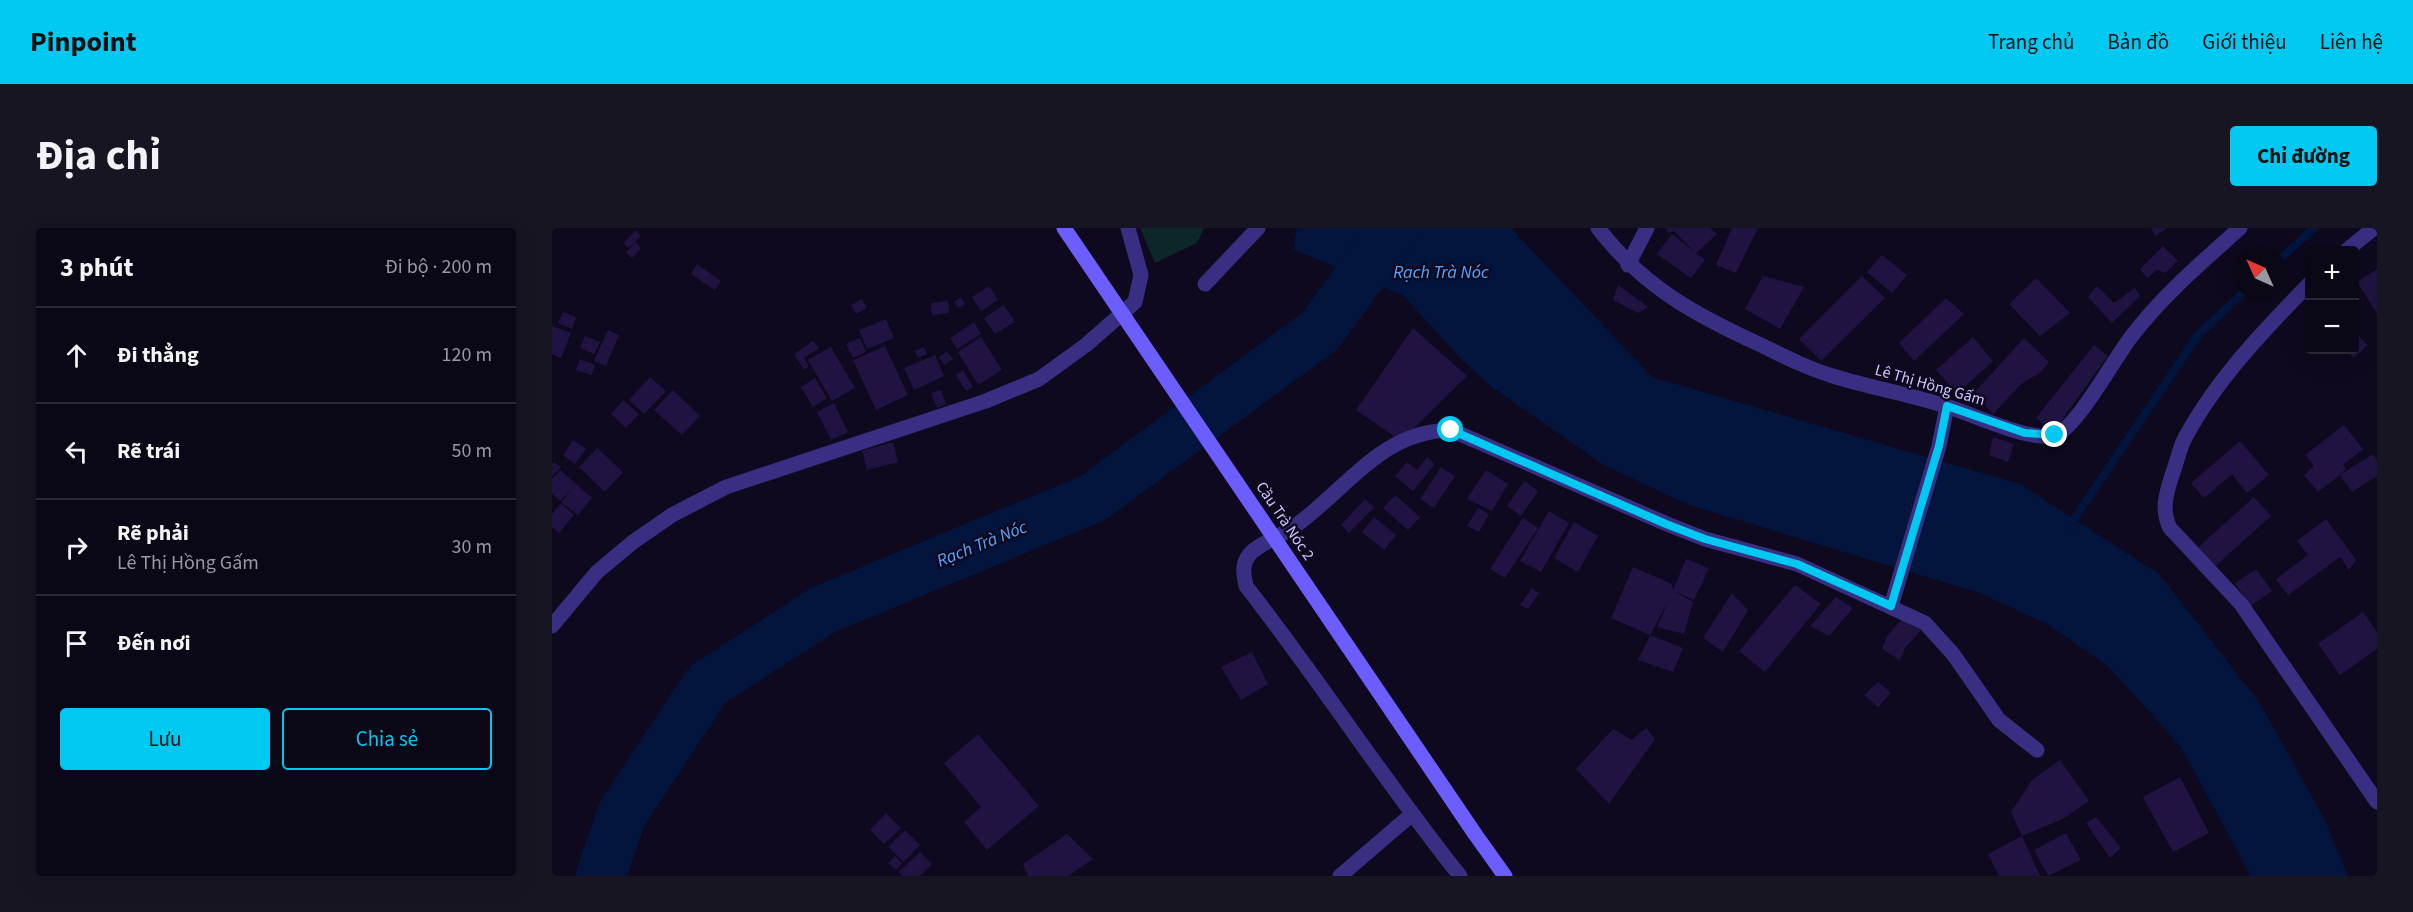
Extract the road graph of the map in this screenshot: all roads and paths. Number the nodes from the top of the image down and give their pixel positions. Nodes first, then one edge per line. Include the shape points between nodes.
1 (1064, 228) edge
2 (1128, 228) edge
3 (1258, 228) edge
4 (1598, 228) edge
5 (1647, 228) edge
6 (2240, 228) edge
7 (2374, 228) edge
8 (2352, 246) edge
9 (1628, 265) junction
10 (1205, 284) dead end
11 (2305, 288) edge
12 (1947, 406) junction
13 (1891, 606) junction
14 (552, 627) edge
15 (2037, 750) dead end
16 (2377, 802) edge
17 (1411, 815) junction
18 (1340, 876) edge
19 (1460, 876) edge
20 (1505, 876) edge

1 - 20 main road, Cầu Trà Nóc 2, bridge
2 - 14 street via 1142,275 1135,302 1039,379 986,401 726,487 672,515 633,542 597,572
3 - 10 street
4 - 9 street, Lê Thị Hồng Gấm
5 - 9 street
6 - 12 street, Lê Thị Hồng Gấm via 2132,335 2084,404 2055,435 2025,433
7 - 8 street
9 - 12 street, Lê Thị Hồng Gấm via 1679,304 1806,366
11 - 16 street via 2271,322 2184,438 2163,515 2169,528 2241,604
12 - 13 street via 1939,446
13 - 15 street via 1925,623 1953,654 1999,720
13 - 17 street via 1797,564 1666,524 1451,430 1428,430 1406,438 1373,459 1296,525 1249,555 1242,569 1246,586
17 - 18 street
17 - 19 street

